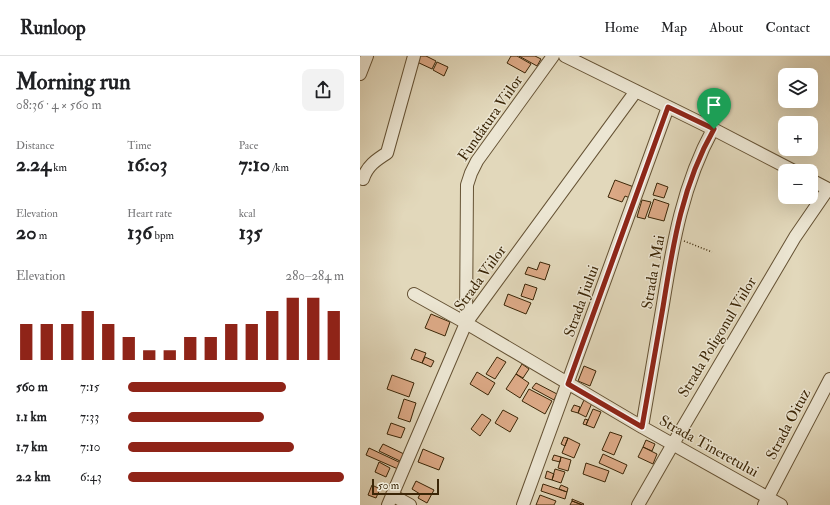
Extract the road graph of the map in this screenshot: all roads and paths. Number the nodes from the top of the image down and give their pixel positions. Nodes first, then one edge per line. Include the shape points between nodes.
1 (367, 56) edge
2 (414, 56) edge
3 (553, 56) edge
4 (565, 56) edge
5 (360, 74) edge
6 (636, 91) junction
7 (668, 107) junction
8 (714, 129) junction
9 (781, 164) edge
10 (363, 179) dead end
11 (818, 184) edge
12 (829, 189) edge
13 (674, 239) junction
14 (712, 252) dead end
15 (414, 294) dead end
16 (466, 323) junction
17 (830, 379) edge
18 (568, 384) junction
19 (642, 427) junction
20 (673, 444) junction
21 (390, 500) edge
22 (766, 501) edge
23 (410, 505) edge
24 (523, 505) edge
25 (638, 505) edge
26 (781, 505) edge

1 - 5 street
2 - 10 street via 388,153 369,167
3 - 16 street, Fundătura Viilor via 471,173 468,185
4 - 6 street
6 - 7 street
6 - 16 street, Strada Viilor
7 - 8 street
7 - 18 street, Strada Jiului
8 - 9 street
8 - 13 street, Strada 1 Mai via 688,184
11 - 12 street
12 - 20 street, Strada Poligonul Viilor via 795,238
13 - 14 path
13 - 19 street, Strada 1 Mai
15 - 16 street, Strada Tineretului
16 - 18 street, Strada Tineretului
16 - 21 street, Strada Viilor
17 - 22 street, Strada Oituz
18 - 19 street, Strada Tineretului
18 - 24 street, Strada Jiului
19 - 20 street, Strada Tineretului
20 - 22 street, Strada Tineretului
20 - 25 street, Strada Poligonul Viilor
21 - 23 street
22 - 26 street, Strada Tineretului

